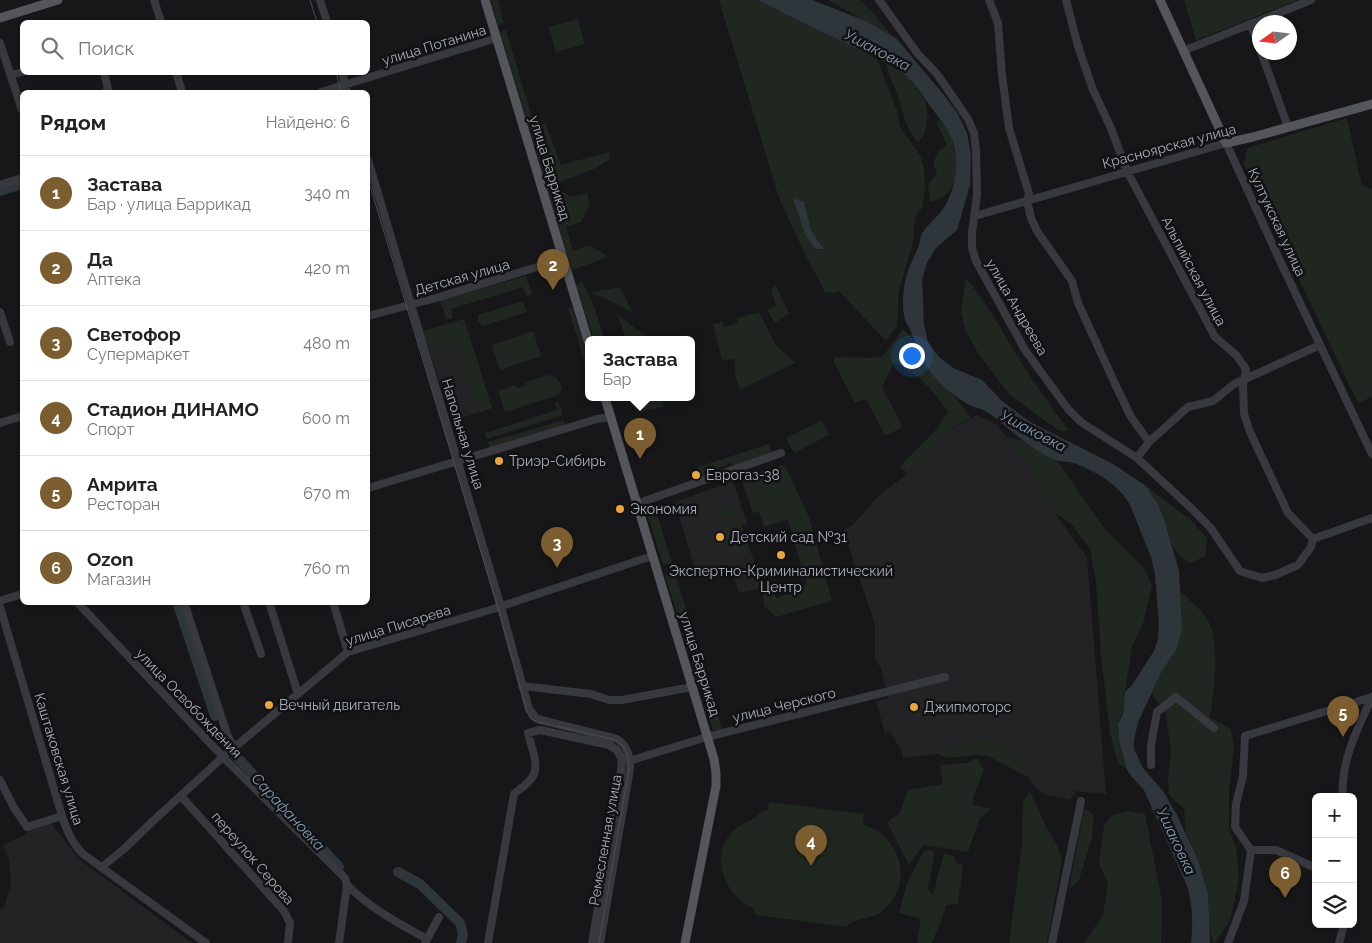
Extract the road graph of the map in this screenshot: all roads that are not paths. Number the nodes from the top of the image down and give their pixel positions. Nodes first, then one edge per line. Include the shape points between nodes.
1 (58, 0) edge
2 (154, 0) edge
3 (320, 0) edge
4 (485, 0) edge
5 (879, 0) edge
6 (989, 0) edge
7 (1066, 0) edge
8 (1160, 0) edge
9 (1311, 0) edge
10 (0, 18) edge
11 (160, 20) edge
12 (326, 20) edge
13 (1250, 24) junction
14 (1252, 29) edge
15 (497, 38) junction
16 (0, 43) edge
17 (1183, 51) junction
18 (1264, 60) edge
19 (20, 73) edge
20 (11, 75) junction
21 (105, 75) edge
22 (177, 75) edge
23 (343, 75) edge
24 (346, 89) edge
25 (107, 90) edge
26 (181, 90) edge
27 (20, 104) edge
28 (1372, 104) edge
29 (1288, 128) junction
30 (1226, 143) junction
31 (370, 167) edge
32 (1126, 171) junction
33 (20, 179) edge
34 (0, 185) edge
35 (1027, 201) junction
36 (975, 216) junction
37 (563, 259) junction
38 (410, 305) junction
39 (0, 312) edge
40 (370, 315) edge
41 (587, 336) edge
42 (10, 342) dead end
43 (1320, 344) junction
44 (1245, 378) junction
45 (606, 401) edge
46 (20, 417) edge
47 (611, 417) junction
48 (0, 423) edge
49 (1149, 442) junction
50 (781, 453) dead end
51 (1372, 454) edge
52 (1137, 458) junction
53 (458, 461) junction
54 (370, 487) edge
55 (636, 504) junction
56 (1372, 518) edge
57 (1312, 539) junction
58 (652, 556) junction
59 (20, 595) edge
60 (0, 601) edge
61 (80, 605) edge
62 (185, 605) edge
63 (244, 605) edge
64 (270, 605) edge
65 (334, 605) edge
66 (0, 607) edge
67 (501, 607) junction
68 (348, 652) junction
69 (261, 654) dead end
70 (945, 677) dead end
71 (522, 686) junction
72 (692, 687) junction
73 (298, 694) junction
74 (1372, 697) edge
75 (533, 716) joint
76 (1214, 728) dead end
77 (708, 737) junction
78 (234, 748) junction
79 (223, 757) junction
80 (626, 760) junction
81 (1151, 765) dead end
82 (0, 780) edge
83 (1343, 793) edge
84 (182, 796) junction
85 (1081, 801) dead end
86 (62, 816) junction
87 (1251, 850) junction
88 (1312, 866) edge
89 (102, 867) junction
90 (347, 885) junction
91 (439, 917) dead end
92 (1343, 928) edge
93 (426, 941) edge
94 (206, 943) edge
95 (288, 943) edge
96 (339, 943) edge
97 (488, 943) edge
98 (592, 943) edge
99 (600, 943) edge
100 (685, 943) edge
101 (1052, 943) edge
102 (1228, 943) edge
103 (1339, 943) edge

1 - 10 main road
2 - 11 street
3 - 12 street
4 - 15 main road, улица Баррикад
5 - 36 street, улица Андреева via 968,119 976,150
6 - 35 street via 998,23 1009,128 1029,194
7 - 32 street, Альпийская улица via 1093,90
8 - 17 main road, Култукская улица
9 - 13 street
13 - 14 street
13 - 17 street
15 - 24 street, улица Потанина
15 - 37 main road, улица Баррикад
16 - 20 street
17 - 30 main road, Култукская улица
18 - 29 street
19 - 20 street
20 - 27 street
21 - 25 street
22 - 26 street
23 - 24 street
28 - 29 main road, Красноярская улица
29 - 30 main road, Красноярская улица
30 - 32 street, Красноярская улица
30 - 43 street, Култукская улица
31 - 38 street, Напольная улица
32 - 35 street, Красноярская улица
32 - 44 street, Альпийская улица via 1215,337 1236,355 1246,369
33 - 34 street
35 - 36 street, Красноярская улица
35 - 49 street via 1037,231 1072,281 1078,303 1131,417
36 - 52 street, улица Андреева via 972,248 976,261 1025,350 1074,416
37 - 38 street, Детская улица
37 - 41 main road, улица Баррикад
38 - 40 street, Детская улица
38 - 53 street, Напольная улица
39 - 42 street
43 - 44 street
43 - 51 street, Култукская улица
44 - 49 street via 1213,401 1188,407
44 - 57 street, Альпийская улица via 1244,414 1250,432 1288,513
45 - 47 main road, улица Баррикад
46 - 48 street
47 - 53 street
47 - 55 main road, улица Баррикад
49 - 52 street
50 - 55 street
52 - 57 street, улица Андреева via 1210,527 1240,571 1262,578 1298,565 1311,547
53 - 54 street
53 - 67 street, Напольная улица
55 - 58 main road, улица Баррикад
56 - 57 street
58 - 67 street, улица Писарева
58 - 72 main road, улица Баррикад
59 - 60 street
61 - 79 street, улица Освобождения
62 - 78 street, улица Освобождения via 226,734
63 - 69 street
64 - 73 street
65 - 68 street
66 - 86 street, Каштаковская улица
67 - 68 street, улица Писарева
67 - 71 street, Напольная улица
68 - 73 street, улица Писарева
70 - 77 street, улица Черского
71 - 72 street via 591,694 608,700
71 - 75 street, Напольная улица
72 - 77 main road, улица Баррикад
73 - 78 street, улица Писарева
74 - 83 street via 1350,750
74 - 87 street via 1245,736 1235,827
75 - 80 street, Ремесленная улица via 622,742
76 - 81 street via 1176,697 1157,712
77 - 80 street, улица Черского
77 - 100 main road, улица Баррикад via 716,786
78 - 79 street, улица Писарева
79 - 84 street, улица Писарева
79 - 90 street, улица Освобождения via 345,878
80 - 97 street via 609,746 540,730 528,733 535,773 514,794
80 - 98 street, Ремесленная улица
80 - 99 street, Ремесленная улица via 629,775
82 - 86 street via 27,827
84 - 89 street, улица Писарева
84 - 95 street, переулок Серова via 284,912 290,923
85 - 101 street
86 - 89 street, Каштаковская улица via 74,846
87 - 88 street via 1276,850
87 - 102 street via 1244,901
89 - 94 street, Каштаковская улица
90 - 93 street, улица Освобождения via 379,912
90 - 96 street
91 - 93 street
92 - 103 street

